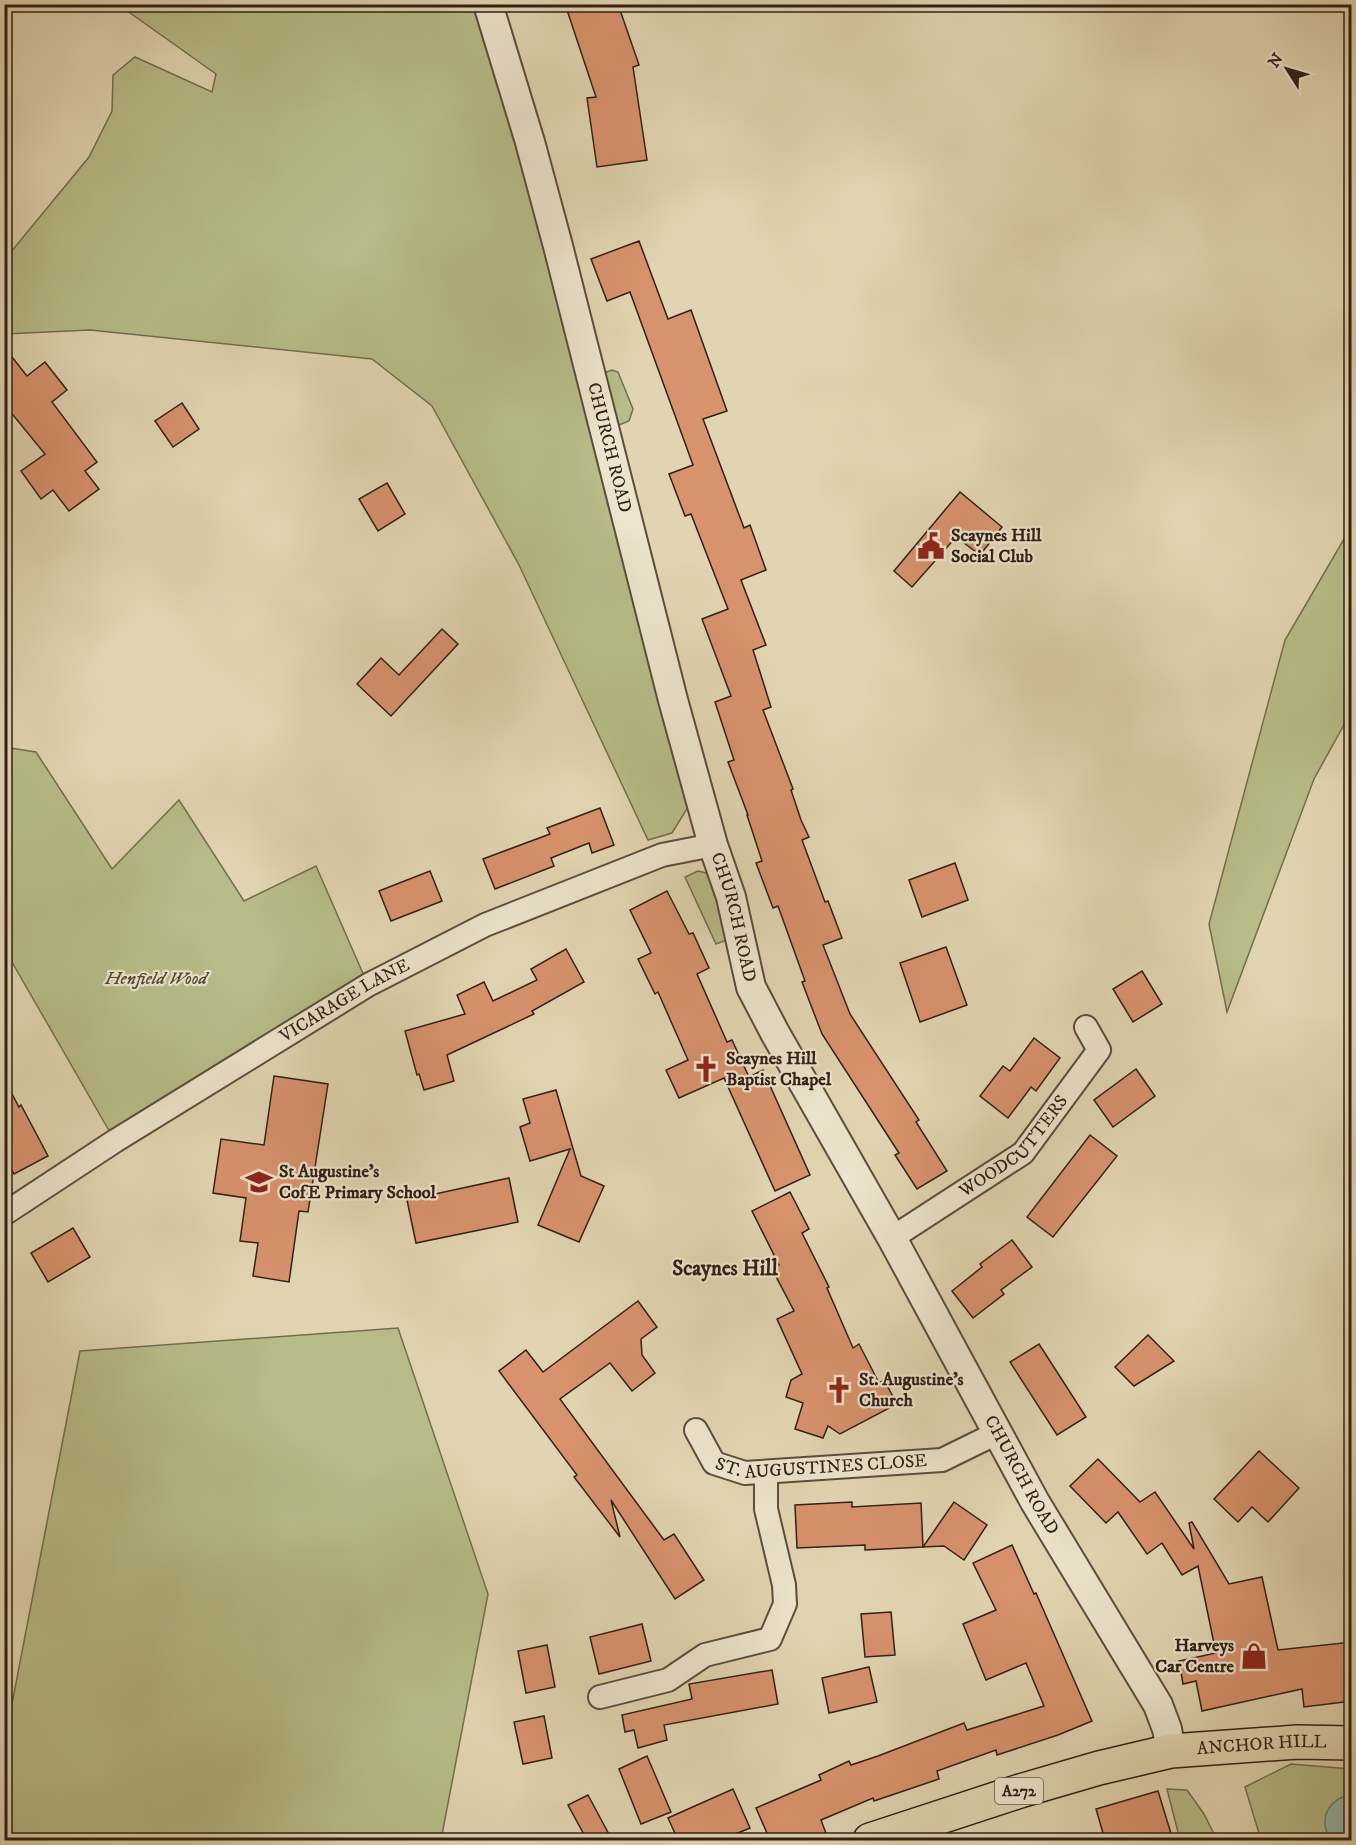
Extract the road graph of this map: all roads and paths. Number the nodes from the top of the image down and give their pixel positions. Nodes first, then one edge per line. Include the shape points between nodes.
1 (488, 4) edge
2 (713, 845) junction
3 (1086, 1028) dead end
4 (4, 1214) edge
5 (892, 1238) junction
6 (696, 1430) dead end
7 (996, 1433) junction
8 (766, 1473) junction
9 (600, 1697) dead end
10 (1352, 1743) edge
11 (1171, 1751) junction
12 (870, 1840) edge

1 - 2 street, CHURCH ROAD via 530,141
2 - 4 street, VICARAGE LANE via 662,855 485,925 368,985
2 - 5 street, CHURCH ROAD via 751,987
3 - 5 street, WOODCUTTERS via 1099,1050 1023,1153
5 - 7 street, CHURCH ROAD
6 - 8 street, ST. AUGUSTINES CLOSE via 714,1463 745,1473
7 - 8 street, ST. AUGUSTINES CLOSE via 942,1460
7 - 11 street, CHURCH ROAD via 1158,1705
8 - 9 street via 766,1509 785,1604 770,1638 705,1655 668,1680
10 - 11 highway, ANCHOR HILL / A272 via 1298,1742
11 - 12 highway, A272 via 1020,1791

